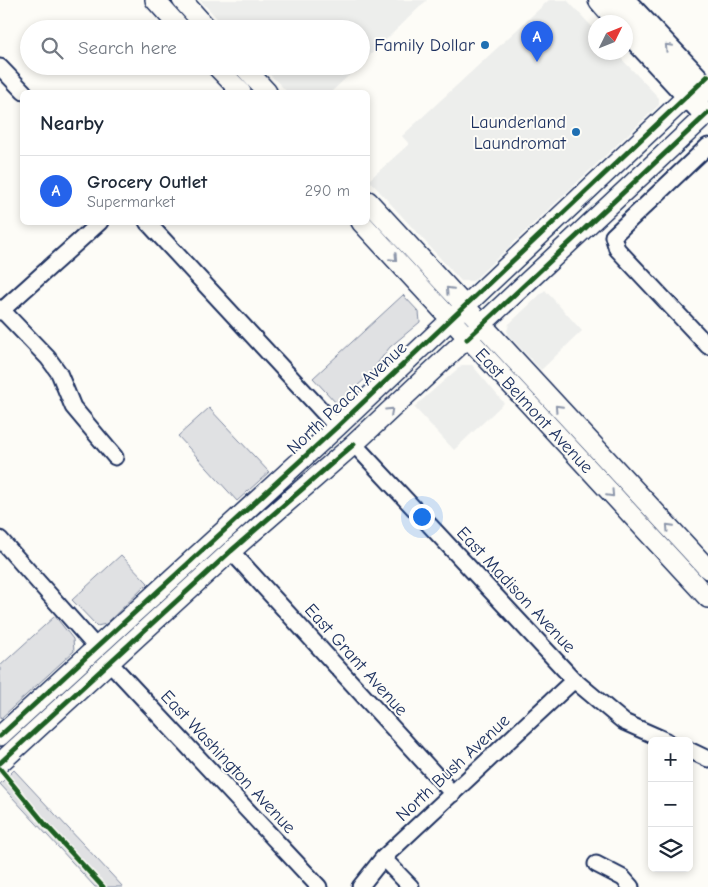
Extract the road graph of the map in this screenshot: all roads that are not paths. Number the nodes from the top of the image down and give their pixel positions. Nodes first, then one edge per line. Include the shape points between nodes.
1 (155, 0) edge
2 (182, 0) edge
3 (600, 0) edge
4 (623, 0) edge
5 (613, 15) edge
6 (174, 20) edge
7 (200, 20) edge
8 (633, 34) edge
9 (0, 67) edge
10 (224, 75) edge
11 (255, 79) edge
12 (701, 86) edge
13 (22, 90) edge
14 (238, 90) edge
15 (242, 90) edge
16 (707, 114) edge
17 (708, 146) edge
18 (370, 203) edge
19 (97, 225) edge
20 (150, 225) edge
21 (364, 225) edge
22 (465, 307) junction
23 (1, 310) edge
24 (450, 320) junction
25 (482, 325) junction
26 (467, 339) junction
27 (708, 346) edge
28 (337, 427) junction
29 (354, 444) junction
30 (114, 457) dead end
31 (300, 461) junction
32 (0, 539) edge
33 (231, 551) junction
34 (706, 563) edge
35 (688, 577) junction
36 (708, 598) edge
37 (96, 647) junction
38 (110, 663) junction
39 (574, 680) junction
40 (48, 719) junction
41 (0, 736) edge
42 (658, 737) edge
43 (693, 752) edge
44 (708, 759) edge
45 (0, 763) edge
46 (453, 794) junction
47 (383, 858) junction
48 (596, 864) dead end
49 (319, 887) edge
50 (360, 887) edge
51 (411, 887) edge
52 (631, 887) edge

1 - 6 main road
2 - 7 main road
3 - 5 highway
12 -> 4 highway
8 - 12 highway
9 - 13 street
10 - 14 main road
11 - 15 street
12 - 16 highway
12 - 22 main road, North Peach Avenue
16 - 25 main road, North Peach Avenue
17 - 27 street via 613,236 617,248
22 -> 18 main road, East Belmont Avenue
19 - 23 street
20 - 28 street
21 -> 24 main road, East Belmont Avenue
22 - 24 main road, North Peach Avenue
22 - 25 main road, East Belmont Avenue
23 - 30 street via 48,358 59,373 73,407
24 - 26 main road, East Belmont Avenue
24 - 28 main road, North Peach Avenue
25 - 26 main road, North Peach Avenue
34 -> 25 main road, East Belmont Avenue
29 -> 26 main road, North Peach Avenue
26 -> 35 main road, East Belmont Avenue
28 - 31 main road, North Peach Avenue
29 - 33 main road, North Peach Avenue
29 - 39 street, East Madison Avenue
31 - 33 main road via 288,483 233,537
31 - 37 main road, North Peach Avenue
32 - 37 street
33 - 38 main road, North Peach Avenue
33 - 46 street, East Grant Avenue
34 - 35 street
35 - 36 main road, East Belmont Avenue
37 - 40 main road via 93,662 58,698
37 - 41 main road, North Peach Avenue
38 - 40 main road, North Peach Avenue
38 - 49 street, East Washington Avenue
39 - 42 street, East Madison Avenue via 624,722
39 - 46 street, North Bush Avenue
40 - 45 main road, North Peach Avenue
43 - 44 street
46 - 47 street, North Bush Avenue
47 - 50 street, North Bush Avenue
47 - 51 street
48 - 52 street via 623,878

